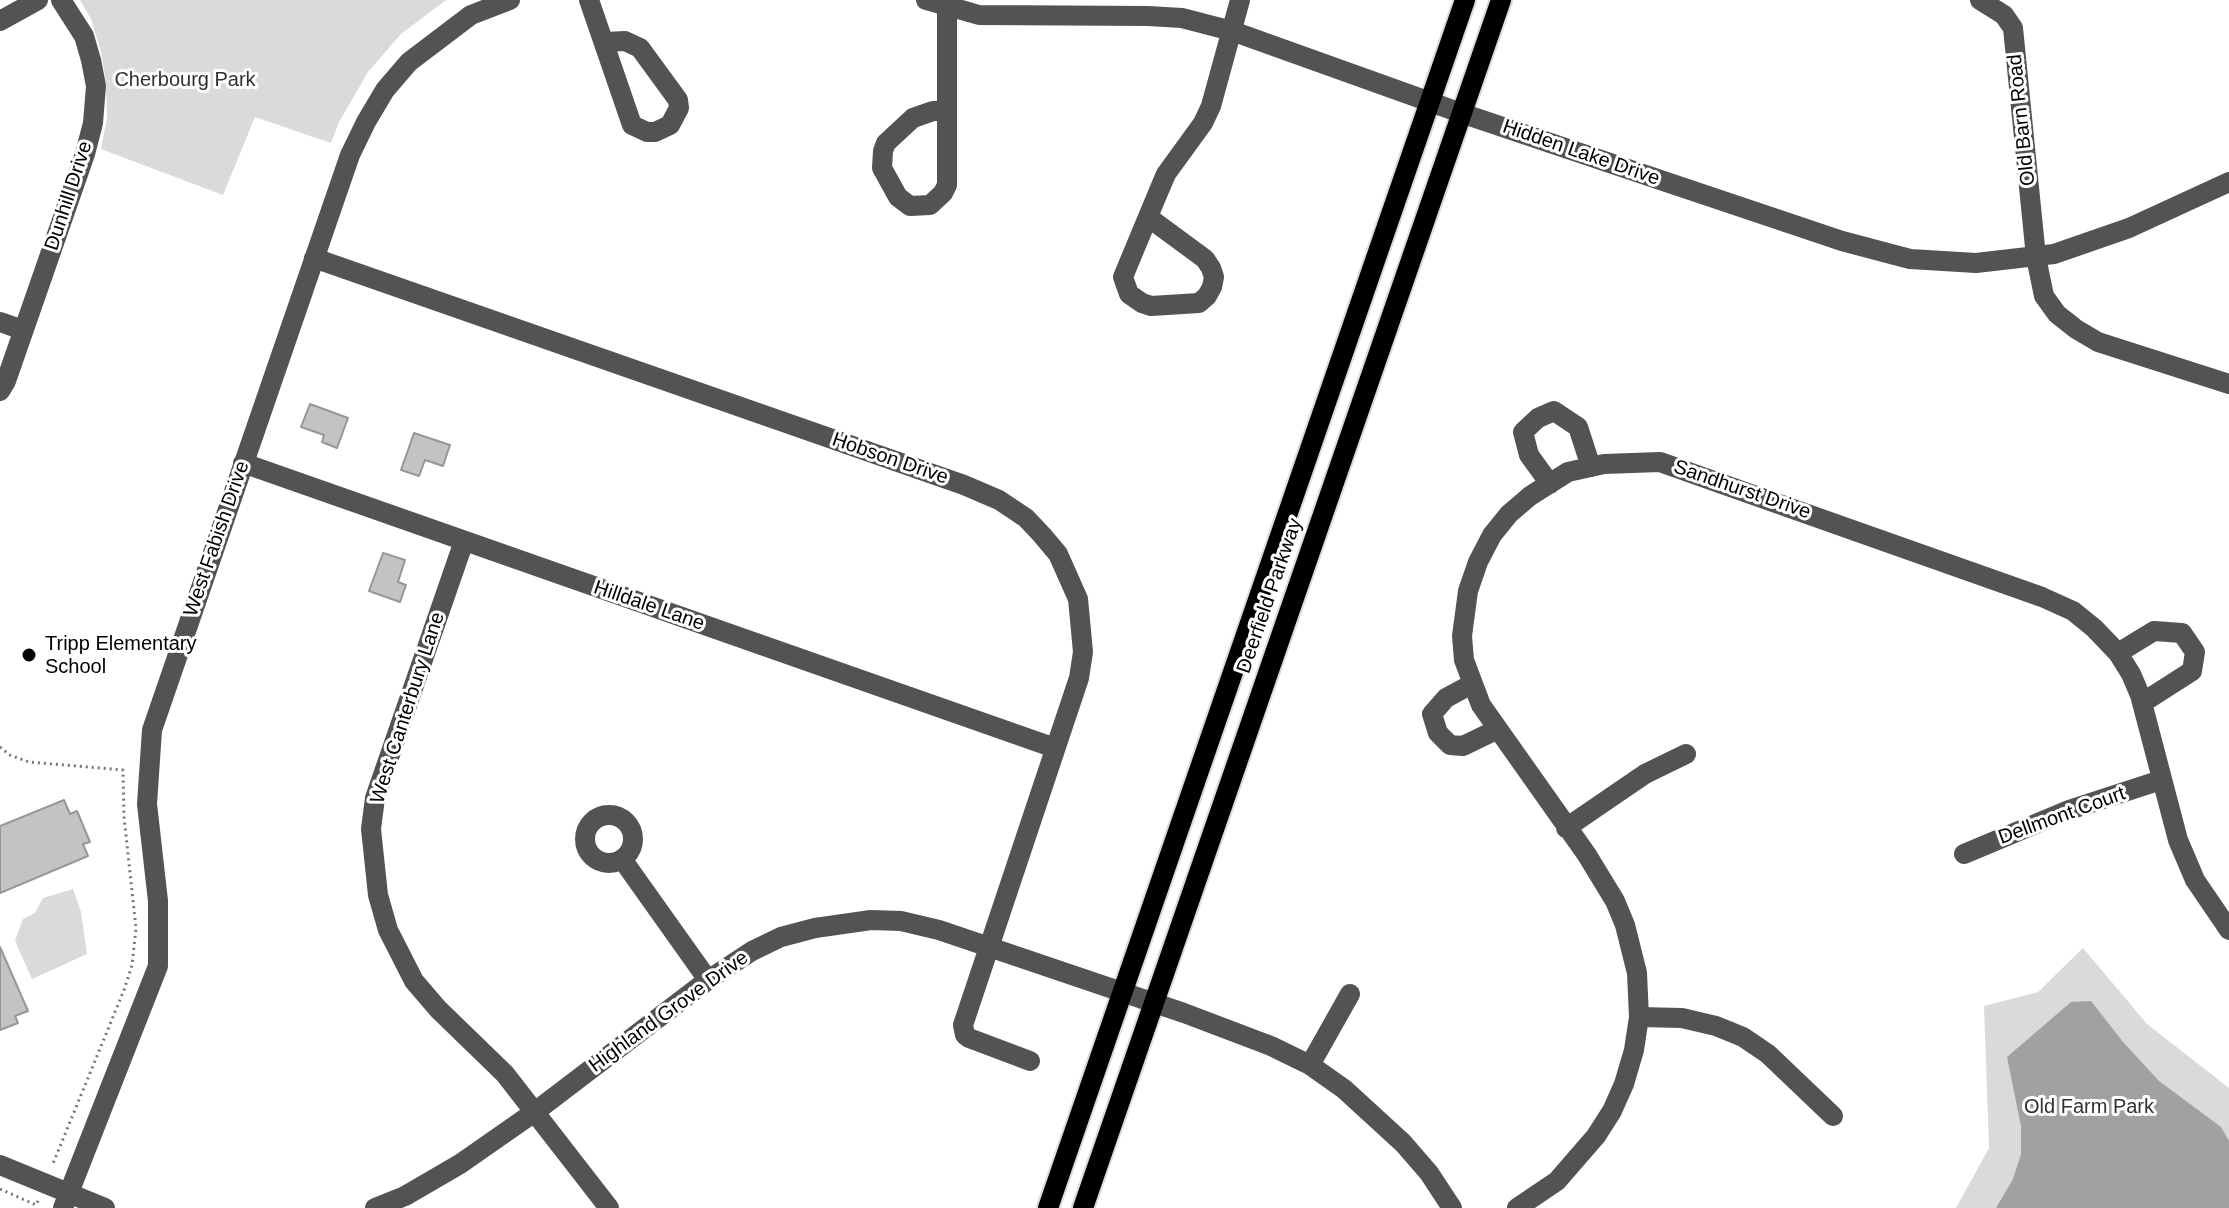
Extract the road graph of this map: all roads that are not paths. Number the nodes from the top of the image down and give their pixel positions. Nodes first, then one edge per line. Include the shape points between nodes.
1 (38, 0) edge
2 (61, 0) edge
3 (510, 0) edge
4 (589, 0) edge
5 (926, 0) edge
6 (1240, 0) edge
7 (1465, 0) edge
8 (1501, 0) edge
9 (1980, 0) edge
10 (947, 7) junction
11 (0, 21) edge
12 (1232, 31) junction
13 (605, 42) junction
14 (1430, 102) junction
15 (947, 111) junction
16 (1461, 113) junction
17 (2229, 182) edge
18 (1148, 217) junction
19 (2036, 257) junction
20 (314, 258) junction
21 (0, 322) edge
22 (23, 330) junction
23 (2229, 384) edge
24 (0, 391) edge
25 (243, 463) junction
26 (1591, 467) junction
27 (1550, 484) junction
28 (464, 541) junction
29 (2118, 653) junction
30 (1472, 684) junction
31 (2142, 703) junction
32 (1498, 729) junction
33 (1055, 748) junction
34 (1686, 754) dead end
35 (2161, 780) junction
36 (1566, 828) junction
37 (1964, 854) dead end
38 (622, 859) dead end
39 (2229, 930) edge
40 (987, 948) junction
41 (708, 980) junction
42 (1123, 992) junction
43 (1350, 994) dead end
44 (1153, 1003) junction
45 (1639, 1017) junction
46 (1030, 1061) dead end
47 (1310, 1065) junction
48 (536, 1111) junction
49 (1833, 1116) dead end
50 (0, 1165) edge
51 (66, 1201) edge
52 (105, 1208) edge
53 (375, 1208) edge
54 (609, 1208) edge
55 (1048, 1208) edge
56 (1083, 1208) edge
57 (1452, 1208) edge
58 (1517, 1208) edge

1 - 11 street
2 - 22 street, Dunhill Drive via 84,36 91,60 96,86 93,123
3 - 20 street, West Fabish Drive via 471,15 433,42 385,90 350,155
4 - 13 street
5 - 10 street, Hidden Lake Drive
6 - 12 street
7 - 14 main road, Deerfield Parkway
8 - 16 main road, Deerfield Parkway
9 - 19 street, Old Barn Road via 2004,15 2013,28
10 - 12 street, Hidden Lake Drive via 979,15 1159,16
10 - 15 street
12 - 14 street, Hidden Lake Drive
12 - 18 street via 1211,106 1166,174
13 - 13 street via 632,125 647,132 670,125 678,100 640,48 625,41
14 - 16 street, Hidden Lake Drive
14 - 42 main road, Deerfield Parkway
15 - 15 street via 913,118 886,143 882,168 898,197 910,206 930,205 947,185
16 - 19 street, Hidden Lake Drive via 1877,252 1938,262
16 - 44 main road, Deerfield Parkway
17 - 19 street, Hidden Lake Drive via 2087,245
18 - 18 street via 1123,277 1129,294 1151,306 1199,303 1212,287 1211,268
19 - 23 street, Old Barn Road via 2044,296 2076,329 2098,342
20 - 25 street, West Fabish Drive
20 - 33 street, Hobson Drive via 999,500 1026,518 1058,554 1078,599 1079,678
21 - 22 street
22 - 24 street, Dunhill Drive
25 - 28 street, Hilldale Lane
25 - 51 street, West Fabish Drive via 152,730 147,804 158,901 158,966
26 - 27 street, Sandhurst Drive via 1568,472
26 - 27 street via 1578,427 1554,411 1523,432 1529,455
26 - 29 street, Sandhurst Drive via 1660,462 1701,474 2042,597 2073,611
27 - 30 street, Sandhurst Drive via 1509,514 1478,562 1462,636
28 - 33 street, Hilldale Lane
28 - 48 street, West Canterbury Lane via 375,798 373,860 388,930 414,981
29 - 31 street, Sandhurst Drive
29 - 31 street via 2154,631 2182,633 2195,652 2192,671
30 - 32 street, Sandhurst Drive
30 - 32 street via 1446,698 1432,714 1438,733 1450,745 1463,746
31 - 35 street, Sandhurst Drive
32 - 36 street, Sandhurst Drive
33 - 40 street, Hobson Drive
34 - 36 street via 1645,774
35 - 37 street, Dellmont Court via 2069,810
35 - 39 street, Sandhurst Drive via 2195,880
36 - 45 street, Sandhurst Drive via 1625,925 1637,973
38 - 41 street
40 - 41 street, Highland Grove Drive via 939,930 871,920 781,937
40 - 42 street, Highland Grove Drive
40 - 46 street, Hobson Drive via 963,1030 969,1038
41 - 48 street, Highland Grove Drive
42 - 44 street, Highland Grove Drive
42 - 55 main road, Deerfield Parkway
43 - 47 street
44 - 47 street, Highland Grove Drive
44 - 56 main road, Deerfield Parkway
45 - 49 street via 1682,1018 1743,1037
45 - 58 street, Sandhurst Drive via 1634,1050 1612,1111 1557,1181
47 - 57 street, Highland Grove Drive via 1403,1143
48 - 53 street, Highland Grove Drive via 460,1164
48 - 54 street, West Canterbury Lane
50 - 51 street via 45,1184
51 - 52 street

